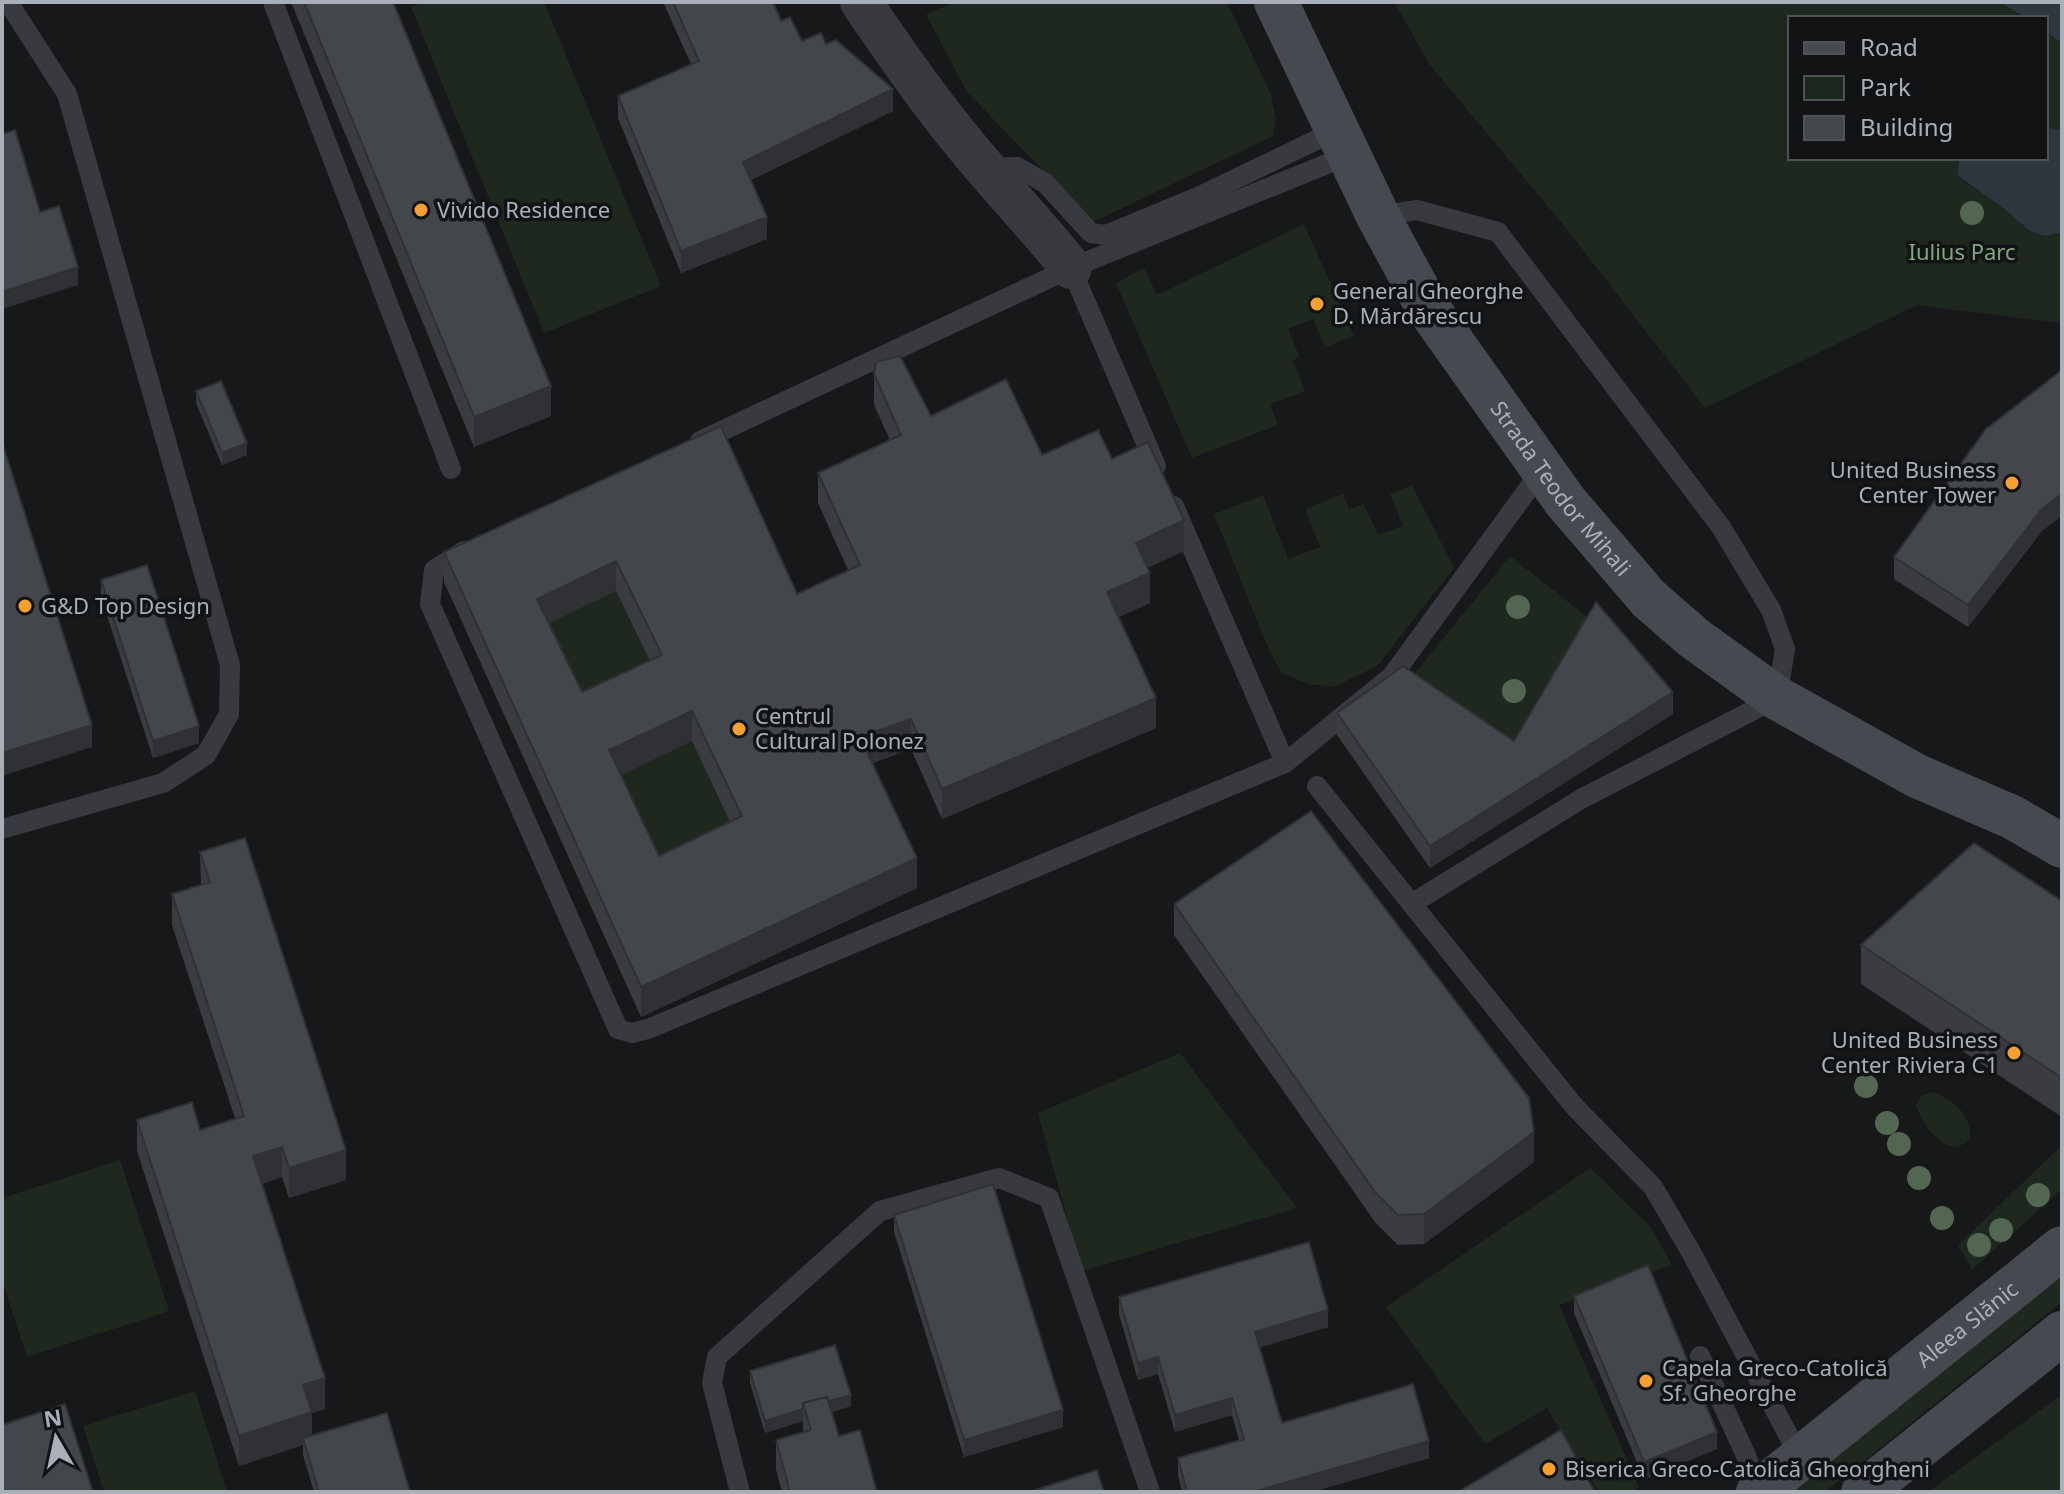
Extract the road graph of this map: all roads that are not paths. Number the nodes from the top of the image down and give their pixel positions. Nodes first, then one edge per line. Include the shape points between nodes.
1 (8, 2) edge
2 (273, 2) edge
3 (861, 2) edge
4 (1276, 2) edge
5 (1343, 142) junction
6 (987, 168) junction
7 (1378, 216) junction
8 (1071, 268) junction
9 (682, 449) edge
10 (451, 469) dead end
11 (1542, 470) junction
12 (486, 541) edge
13 (1777, 698) junction
14 (1285, 763) junction
15 (1317, 786) dead end
16 (2012, 817) junction
17 (2, 829) edge
18 (2062, 831) edge
19 (2062, 846) edge
20 (1413, 903) junction
21 (2062, 1248) edge
22 (2062, 1333) edge
23 (1700, 1356) dead end
24 (1801, 1459) junction
25 (740, 1492) edge
26 (1150, 1492) edge
27 (1759, 1492) edge
28 (1863, 1492) edge

1 - 17 lane via 67,94 230,665 229,714 206,755 163,783
2 - 10 lane
3 - 6 street
4 - 5 main road, Strada Teodor Mihali
5 - 6 lane via 1106,235 1091,233 1045,183 1017,167
5 - 7 main road, Strada Teodor Mihali
5 - 8 lane
6 - 8 street
7 - 11 main road, Strada Teodor Mihali via 1428,308
7 - 13 lane via 1417,210 1498,232 1721,527 1771,610 1785,649
8 - 9 lane
8 - 14 lane
11 - 13 main road, Strada Teodor Mihali via 1649,599
11 - 14 lane via 1392,676
12 - 14 lane via 434,570 430,604 618,1029 632,1033
13 - 16 main road, Strada Teodor Mihali via 1917,776
13 - 20 lane via 1581,799
15 - 20 lane
16 - 18 main road, Strada Teodor Mihali
16 - 19 main road, Strada Teodor Mihali
20 - 24 lane via 1574,1106 1653,1187
21 - 24 main road, Aleea Slănic
22 - 28 main road
23 - 27 lane
24 - 27 main road, Aleea Slănic
25 - 26 lane via 712,1383 717,1357 880,1211 999,1178 1049,1198

